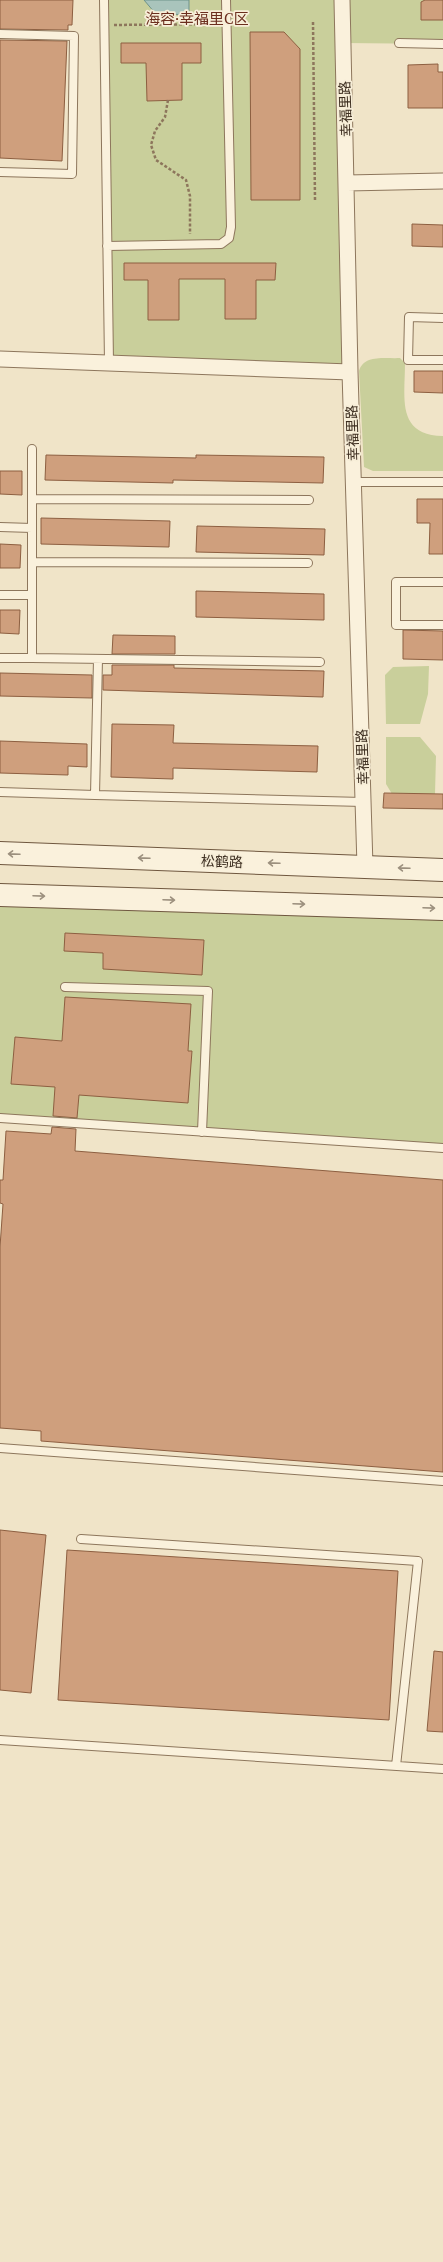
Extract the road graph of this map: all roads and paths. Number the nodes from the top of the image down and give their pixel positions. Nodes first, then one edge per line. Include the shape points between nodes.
1 (104, 0) edge
2 (226, 0) edge
3 (342, 0) edge
4 (313, 22) dead end
5 (226, 23) junction
6 (104, 25) junction
7 (0, 34) edge
8 (399, 44) dead end
9 (443, 44) edge
10 (168, 100) dead end
11 (0, 172) edge
12 (443, 181) edge
13 (347, 183) junction
14 (315, 200) dead end
15 (189, 245) junction
16 (107, 246) junction
17 (443, 318) edge
18 (0, 359) edge
19 (443, 360) edge
20 (108, 363) junction
21 (350, 372) junction
22 (32, 449) dead end
23 (353, 482) junction
24 (443, 482) edge
25 (32, 499) junction
26 (309, 500) dead end
27 (0, 527) edge
28 (32, 528) junction
29 (32, 562) junction
30 (308, 563) dead end
31 (443, 582) edge
32 (0, 595) edge
33 (32, 595) junction
34 (443, 625) edge
35 (0, 658) edge
36 (32, 658) junction
37 (98, 659) junction
38 (320, 662) dead end
39 (0, 792) edge
40 (95, 795) junction
41 (363, 802) junction
42 (0, 853) edge
43 (365, 866) junction
44 (443, 870) edge
45 (0, 894) edge
46 (443, 909) edge
47 (65, 987) dead end
48 (0, 1118) edge
49 (202, 1132) junction
50 (443, 1148) edge
51 (0, 1448) edge
52 (443, 1481) edge
53 (81, 1539) dead end
54 (0, 1740) edge
55 (396, 1766) junction
56 (443, 1769) edge

1 - 6 lane
2 - 5 lane
3 - 13 street, 幸福里路
4 - 14 path
5 - 6 path
5 - 15 lane via 230,232 229,238 221,244
6 - 16 lane
7 - 11 lane via 74,36 72,174
8 - 9 lane
10 - 15 path via 165,117 154,131 151,145 156,160 186,180 190,196
12 - 13 street
13 - 21 street, 幸福里路
15 - 16 lane
16 - 20 lane
17 - 19 lane via 409,317 408,360
18 - 20 street
20 - 21 street
21 - 23 street, 幸福里路
22 - 25 lane
23 - 24 lane
23 - 41 street, 幸福里路
25 - 26 lane
25 - 28 lane
27 - 28 lane
28 - 29 lane
29 - 30 lane
29 - 33 lane
31 - 34 lane via 396,582 396,625
32 - 33 lane
33 - 36 lane
35 - 36 lane
36 - 37 lane
37 - 38 lane
37 - 40 lane
39 - 40 lane
40 - 41 lane
41 - 43 street, 幸福里路
43 -> 42 main road, 松鹤路
44 -> 43 main road, 松鹤路
45 -> 46 main road
47 - 49 lane via 208,991
48 - 49 lane
49 - 50 lane
51 - 52 lane
53 - 55 lane via 418,1561
54 - 55 lane
55 - 56 lane

